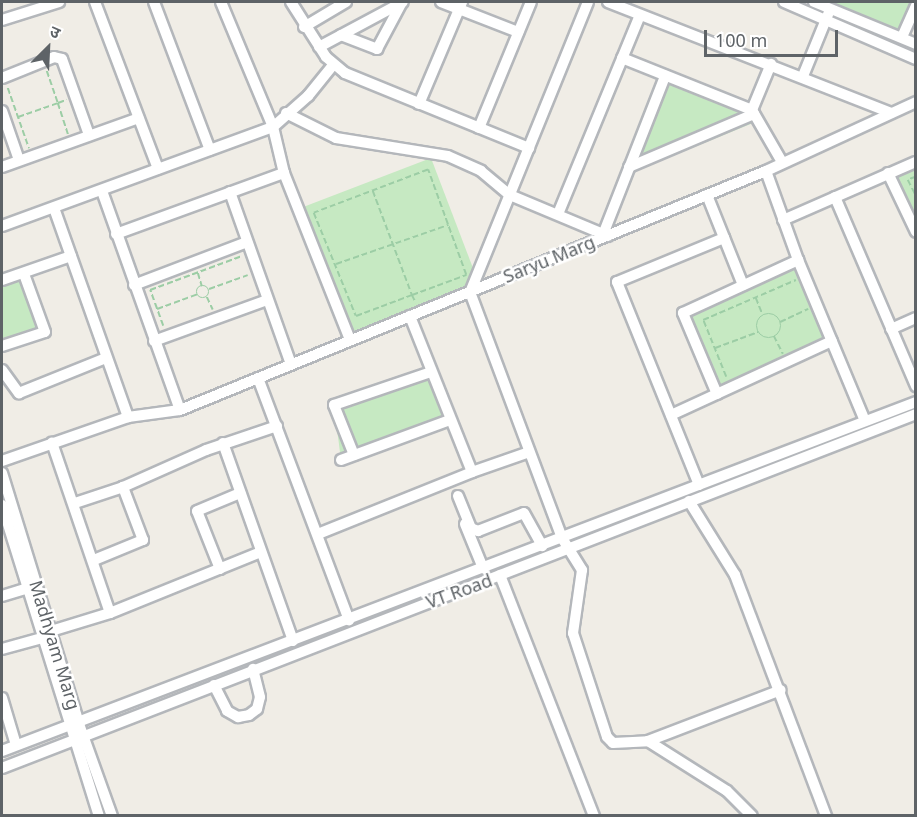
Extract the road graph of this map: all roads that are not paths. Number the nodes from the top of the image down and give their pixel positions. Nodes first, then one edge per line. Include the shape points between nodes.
1 (59, 2) edge
2 (95, 2) edge
3 (154, 2) edge
4 (221, 2) edge
5 (291, 2) edge
6 (346, 2) edge
7 (402, 2) edge
8 (441, 2) edge
9 (531, 2) edge
10 (588, 2) edge
11 (608, 2) edge
12 (784, 2) edge
13 (814, 2) edge
14 (460, 5) edge
15 (915, 6) edge
16 (830, 10) edge
17 (640, 15) junction
18 (2, 20) edge
19 (304, 27) junction
20 (518, 32) junction
21 (341, 35) junction
22 (902, 37) junction
23 (915, 44) edge
24 (319, 47) junction
25 (622, 58) junction
26 (915, 59) edge
27 (771, 64) junction
28 (333, 65) junction
29 (664, 76) junction
30 (803, 76) junction
31 (4, 81) edge
32 (915, 102) edge
33 (419, 104) junction
34 (2, 111) edge
35 (753, 112) junction
36 (286, 113) junction
37 (891, 113) junction
38 (139, 118) junction
39 (273, 128) junction
40 (479, 128) junction
41 (88, 135) junction
42 (529, 148) junction
43 (210, 150) junction
44 (19, 160) junction
45 (782, 162) junction
46 (915, 162) edge
47 (2, 167) edge
48 (629, 167) junction
49 (158, 169) junction
50 (766, 171) junction
51 (284, 173) junction
52 (888, 173) junction
53 (102, 191) junction
54 (230, 192) junction
55 (510, 195) junction
56 (707, 195) junction
57 (835, 197) junction
58 (54, 208) junction
59 (558, 214) junction
60 (783, 220) junction
61 (2, 226) edge
62 (915, 232) edge
63 (116, 234) junction
64 (606, 234) junction
65 (724, 238) junction
66 (247, 243) junction
67 (71, 256) junction
68 (798, 260) junction
69 (24, 274) junction
70 (2, 280) edge
71 (134, 285) junction
72 (743, 285) junction
73 (470, 292) junction
74 (267, 300) junction
75 (416, 314) junction
76 (915, 318) edge
77 (891, 328) junction
78 (350, 340) junction
79 (154, 341) junction
80 (832, 341) junction
81 (2, 346) edge
82 (106, 358) junction
83 (291, 364) junction
84 (2, 370) edge
85 (431, 372) junction
86 (258, 378) junction
87 (915, 386) edge
88 (717, 394) junction
89 (915, 402) edge
90 (180, 410) junction
91 (915, 414) edge
92 (670, 415) junction
93 (128, 417) junction
94 (450, 420) junction
95 (865, 421) junction
96 (276, 426) junction
97 (52, 443) junction
98 (223, 443) junction
99 (529, 452) junction
100 (354, 456) junction
101 (341, 460) dead end
102 (2, 461) edge
103 (472, 472) junction
104 (2, 473) edge
105 (448, 482) junction
106 (699, 485) junction
107 (123, 487) junction
108 (240, 493) junction
109 (458, 496) dead end
110 (689, 501) junction
111 (75, 503) junction
112 (2, 505) edge
113 (5, 526) edge
114 (318, 534) junction
115 (562, 538) junction
116 (542, 546) junction
117 (569, 550) junction
118 (261, 552) junction
119 (94, 560) junction
120 (483, 568) junction
121 (220, 569) junction
122 (500, 575) junction
123 (28, 588) junction
124 (2, 596) edge
125 (110, 614) junction
126 (349, 620) junction
127 (46, 634) junction
128 (293, 641) junction
129 (2, 649) edge
130 (231, 665) junction
131 (253, 669) junction
132 (236, 676) junction
133 (214, 685) junction
134 (781, 690) junction
135 (2, 698) edge
136 (74, 726) junction
137 (78, 737) junction
138 (648, 741) junction
139 (16, 745) junction
140 (2, 751) edge
141 (5, 766) edge
142 (2, 776) edge
143 (99, 816) edge
144 (112, 816) edge
145 (594, 816) edge
146 (752, 816) edge
147 (826, 816) edge

1 - 18 street
2 - 38 street
3 - 43 street
4 - 39 street
5 - 19 street
6 - 19 street
7 - 21 street
7 - 21 street via 377,49
8 - 14 street
9 - 20 street
10 - 42 street
11 - 17 street
12 - 16 street
13 - 16 street
14 - 20 street
14 - 33 street
15 - 22 street
16 - 22 street
16 - 26 street
16 - 30 street
17 - 25 street
17 - 27 street
19 - 24 street
20 - 40 street
21 - 24 street
22 - 23 street
24 - 28 street
25 - 29 street
25 - 59 street
27 - 30 street
27 - 35 street
28 - 33 street
28 - 36 street via 308,96
29 - 35 street
29 - 48 street
30 - 37 street
31 - 41 street via 59,57
32 - 37 street, Saryu Marg
33 - 40 street
34 - 44 street
35 - 45 street
35 - 48 street
36 - 39 street
36 - 55 street via 336,138 448,156 481,171
37 - 45 street, Saryu Marg
38 - 41 street
38 - 49 street
39 - 43 street
39 - 51 street
40 - 42 street
41 - 44 street
42 - 55 street
43 - 49 street
44 - 47 street
45 - 50 street, Saryu Marg
46 - 52 street
48 - 64 street
49 - 53 street
50 - 56 street, Saryu Marg
50 - 60 street
51 - 54 street
51 - 78 street
52 - 57 street
52 - 62 street
53 - 58 street
53 - 63 street
54 - 63 street
54 - 66 street
55 - 59 street
55 - 73 street
56 - 64 street, Saryu Marg
56 - 65 street
57 - 60 street
57 - 77 street
58 - 61 street
58 - 67 street
59 - 64 street
60 - 68 street
63 - 71 street
64 - 73 street, Saryu Marg
65 - 72 street
65 - 92 street via 617,282
66 - 71 street
66 - 74 street
67 - 69 street
67 - 82 street
68 - 72 street
68 - 80 street
69 - 70 street
69 - 81 street via 45,332
71 - 79 street
72 - 88 street via 682,313
73 - 75 street, Saryu Marg
73 - 99 street
74 - 79 street
74 - 83 street
75 - 78 street, Saryu Marg
75 - 85 street
76 - 77 street
77 - 87 street
78 - 83 street, Saryu Marg
79 - 90 street
80 - 88 street
80 - 95 street
82 - 84 street via 19,393
82 - 93 street
83 - 86 street, Saryu Marg
85 - 94 street
85 - 100 street via 334,405
86 - 90 street, Saryu Marg
86 - 96 street
88 - 92 street
89 - 95 street, VT Road
90 - 93 street, Saryu Marg
91 - 110 street, VT Road
92 - 106 street
93 - 97 street, Saryu Marg
94 - 100 street
94 - 103 street
95 - 106 street, VT Road
96 - 98 street
96 - 114 street
97 - 102 street, Saryu Marg
97 - 111 street
98 - 107 street
98 - 108 street
99 - 103 street
99 - 115 street
100 - 101 street
103 - 105 street
104 - 127 street, Madhyam Marg
105 - 114 street
105 - 120 street
106 - 115 street, VT Road
107 - 111 street
107 - 119 street via 143,540
108 - 118 street
108 - 121 street via 197,511
109 - 116 street via 471,528 478,531 524,513
110 - 117 street, VT Road
110 - 134 street via 735,575
111 - 119 street
112 - 113 street, Madhyam Marg
113 - 123 street, Madhyam Marg
114 - 126 street
115 - 116 street, VT Road
115 - 117 street
116 - 120 street, VT Road
117 - 122 street, VT Road
117 - 138 street via 582,570 573,633 607,737 613,743
118 - 121 street
118 - 128 street
119 - 125 street
120 - 126 street, VT Road
121 - 125 street
122 - 131 street, VT Road
122 - 145 street
123 - 124 street
123 - 127 street, Madhyam Marg
125 - 127 street
126 - 128 street, VT Road
127 - 129 street
127 - 136 street, Madhyam Marg
128 - 130 street, VT Road
130 - 132 street
130 - 136 street, VT Road
131 - 132 street, VT Road
131 - 133 street via 260,697 257,709 249,715 238,717 227,711
132 - 133 street, VT Road
133 - 137 street, VT Road
134 - 138 street
134 - 147 street
135 - 139 street
136 - 137 street, Madhyam Marg
136 - 139 street, VT Road
137 - 141 street, VT Road
137 - 143 street, Madhyam Marg
137 - 144 street, Madhyam Marg
138 - 146 street via 727,791
139 - 140 street, VT Road
141 - 142 street

